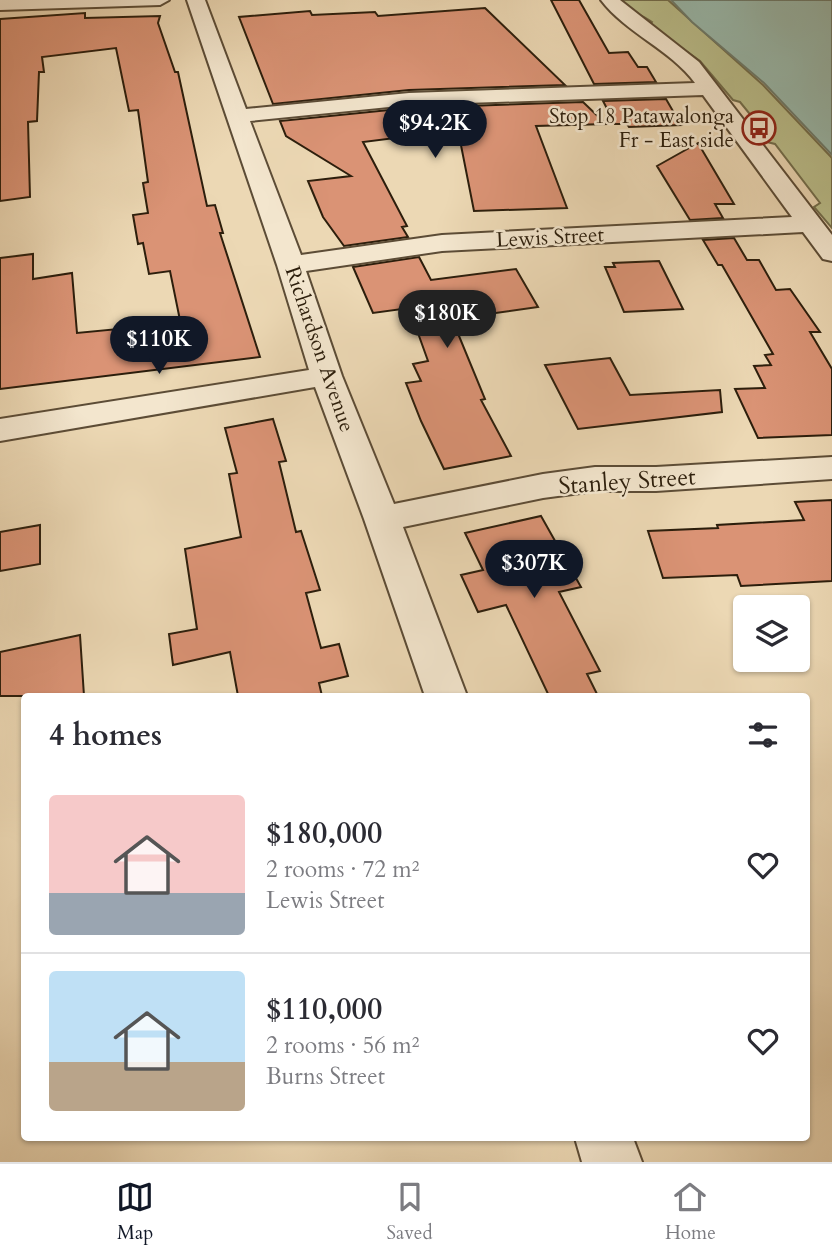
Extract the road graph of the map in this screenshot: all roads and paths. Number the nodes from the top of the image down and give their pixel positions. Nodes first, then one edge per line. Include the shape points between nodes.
1 (160, 0) edge
2 (196, 0) edge
3 (610, 0) edge
4 (0, 5) edge
5 (710, 89) junction
6 (237, 116) junction
7 (811, 224) junction
8 (832, 253) edge
9 (291, 265) junction
10 (326, 376) junction
11 (0, 430) edge
12 (832, 468) edge
13 (382, 519) junction
14 (445, 693) edge
15 (605, 1141) edge
16 (612, 1162) edge

1 - 4 street
2 - 6 street, Richardson Avenue
3 - 5 street via 678,52
5 - 6 street via 409,99
5 - 7 street
6 - 9 street, Richardson Avenue
7 - 8 street
7 - 9 street, Lewis Street via 442,243
9 - 10 street, Richardson Avenue
10 - 11 street
10 - 13 street, Richardson Avenue
12 - 13 street, Stanley Street via 595,479
13 - 14 street, Richardson Avenue
15 - 16 street

